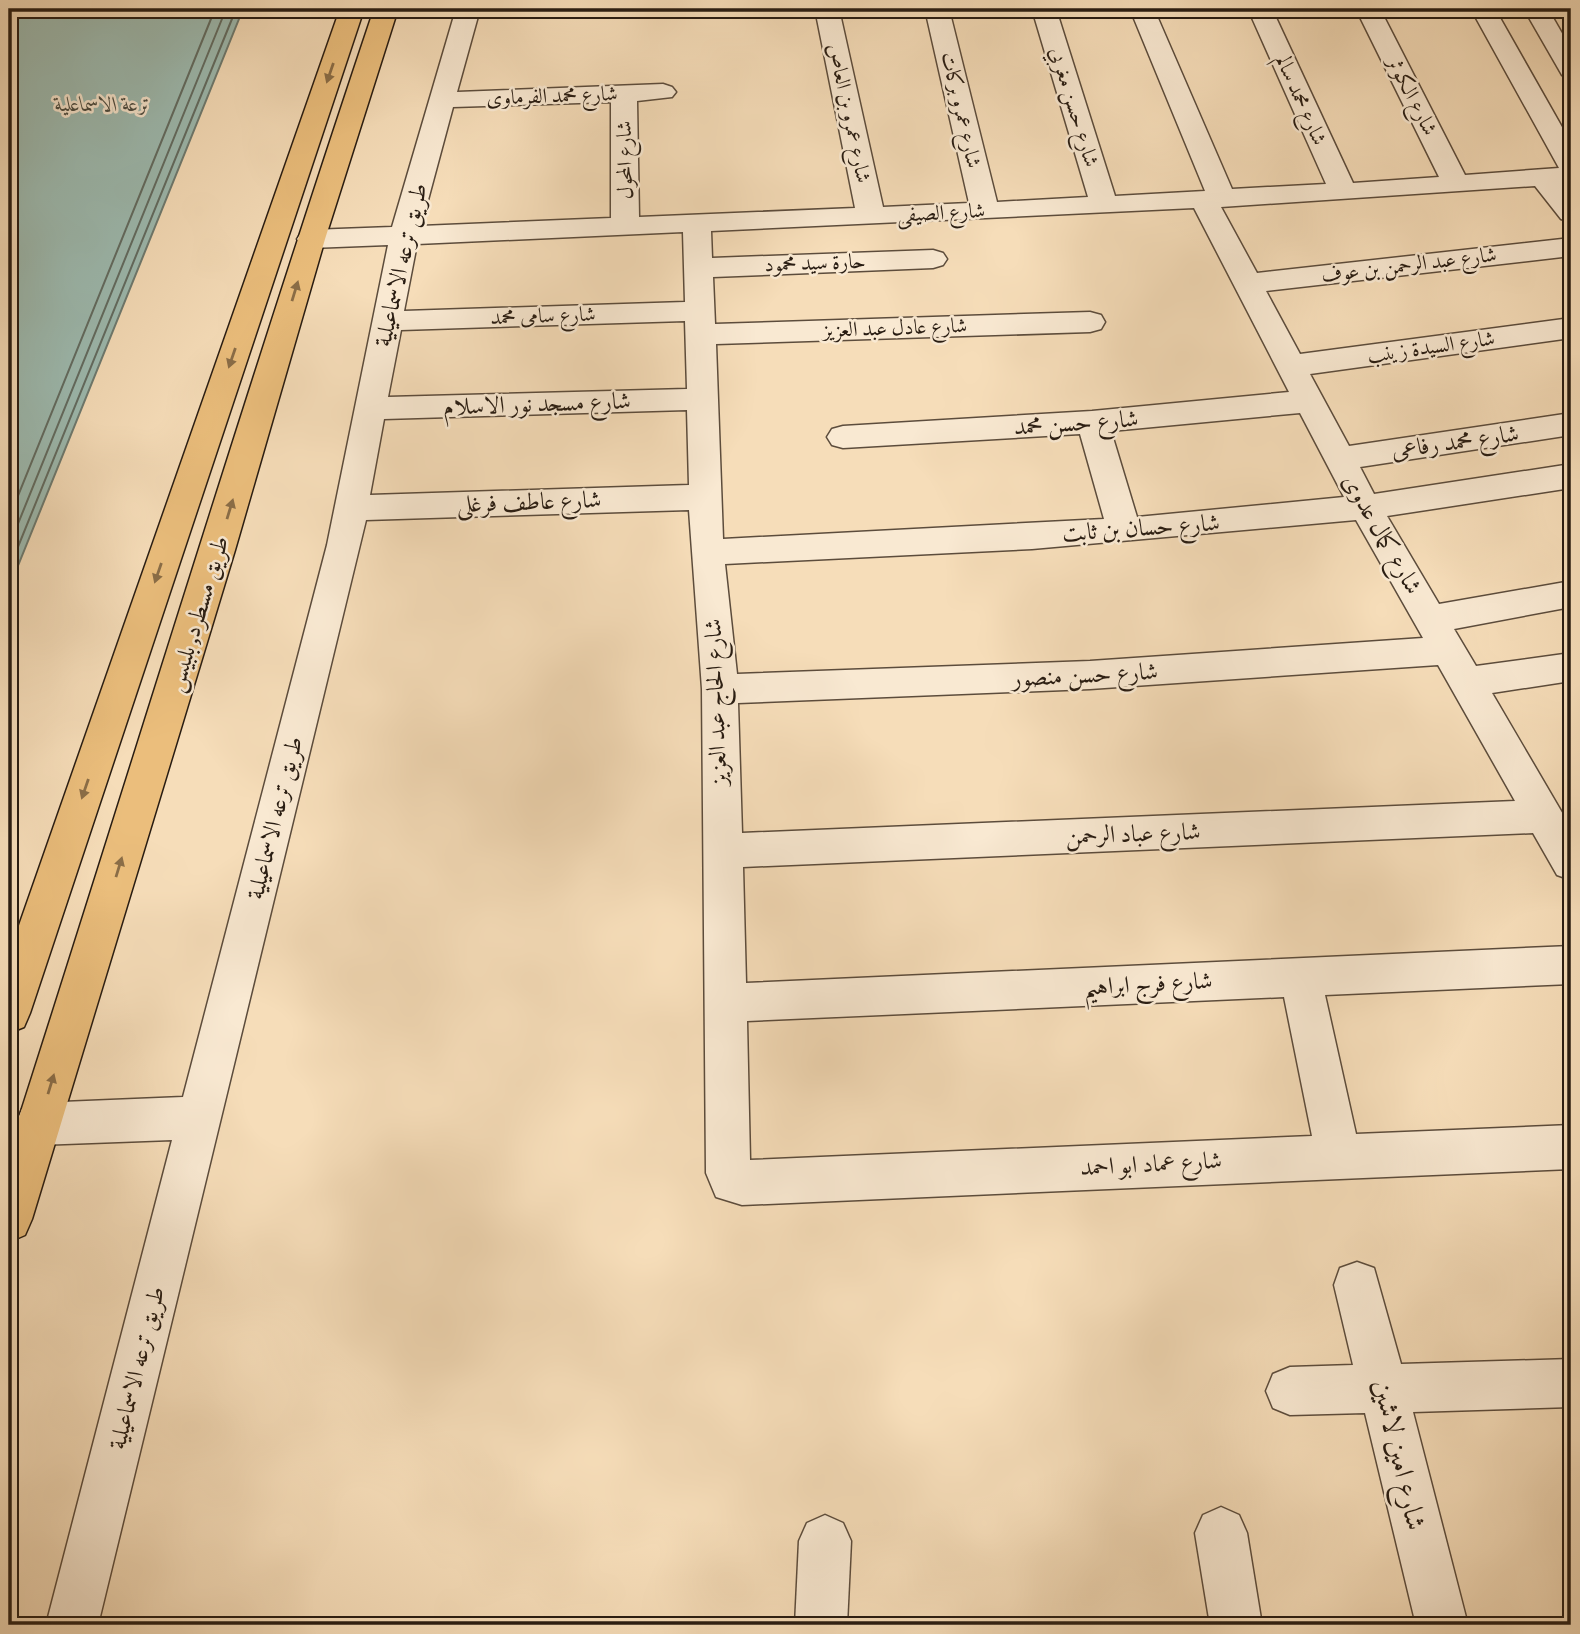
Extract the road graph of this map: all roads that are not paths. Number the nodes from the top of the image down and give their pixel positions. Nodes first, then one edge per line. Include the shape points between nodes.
1 (352, 9) edge
2 (386, 9) edge
3 (468, 9) edge
4 (827, 9) edge
5 (937, 9) edge
6 (1044, 9) edge
7 (1142, 9) edge
8 (1260, 9) edge
9 (1368, 9) edge
10 (1483, 9) edge
11 (1536, 9) edge
12 (1571, 69) edge
13 (663, 92) dead end
14 (624, 94) junction
15 (442, 100) junction
16 (1571, 166) edge
17 (1571, 175) edge
18 (1542, 177) junction
19 (1456, 184) junction
20 (1343, 191) junction
21 (1212, 198) junction
22 (1104, 205) junction
23 (985, 211) junction
24 (1571, 213) edge
25 (871, 217) junction
26 (696, 223) junction
27 (625, 226) junction
28 (404, 235) junction
29 (311, 239) junction
30 (1571, 247) edge
31 (933, 259) dead end
32 (698, 268) junction
33 (1247, 284) junction
34 (388, 321) junction
35 (1090, 321) dead end
36 (700, 323) junction
37 (1571, 328) edge
38 (1290, 366) junction
39 (702, 400) junction
40 (1309, 401) junction
41 (371, 408) junction
42 (1092, 422) junction
43 (1571, 424) edge
44 (843, 437) dead end
45 (1339, 459) junction
46 (1571, 476) edge
47 (706, 497) junction
48 (1364, 507) junction
49 (351, 508) junction
50 (1125, 530) junction
51 (707, 552) junction
52 (1571, 594) edge
53 (1431, 619) junction
54 (1450, 650) junction
55 (1571, 667) edge
56 (1468, 682) junction
57 (720, 689) junction
58 (1545, 816) junction
59 (721, 851) junction
60 (1571, 863) edge
61 (1571, 965) edge
62 (1301, 978) junction
63 (724, 1003) junction
64 (9, 1013) edge
65 (200, 1118) junction
66 (38, 1124) junction
67 (1571, 1147) edge
68 (1338, 1155) junction
69 (732, 1181) joint
70 (9, 1219) edge
71 (1357, 1285) dead end
72 (1571, 1383) edge
73 (1383, 1389) junction
74 (1290, 1391) dead end
75 (1222, 1532) dead end
76 (825, 1541) dead end
77 (72, 1625) edge
78 (821, 1625) edge
79 (1236, 1625) edge
80 (1442, 1625) edge

1 -> 64 main road, طريق مسطرد, بلبيس
2 - 29 main road, طريق مسطرد, بلبيس
3 - 15 street, طريق ترعه الاسماعيلية
4 - 25 street, شارع عمرو بن العاص
5 - 23 street, شارع عمرو بركات
6 - 22 street, شارع حسن مغربي
7 - 21 street, شارع كمال عدوى
8 - 20 street, شارع محمد سالم
9 - 19 street, شارع الكوثر
10 - 16 street
11 - 12 street
13 - 14 street, شارع محمد الفرماوى
14 - 15 street, شارع محمد الفرماوى
14 - 27 street, شارع المحول
15 - 28 street, طريق ترعه الاسماعيلية
17 - 18 street, شارع الصيفى
18 - 19 street, شارع الصيفى
18 - 24 street
19 - 20 street, شارع الصيفى
20 - 21 street, شارع الصيفى
21 - 22 street, شارع الصيفى
21 - 33 street, شارع كمال عدوى
22 - 23 street, شارع الصيفى
23 - 25 street, شارع الصيفى
25 - 26 street, شارع الصيفى
26 - 27 street, شارع الصيفى
26 - 32 street, شارع الحاج عبد العزيز
27 - 28 street, شارع الصيفى
28 - 29 street, شارع الصيفى
28 - 34 street, طريق ترعه الاسماعيلية
66 -> 29 main road, طريق مسطرد, بلبيس
30 - 33 street, شارع عبد الرحمن بن عوف
31 - 32 street, حارة سيد محمود
32 - 36 street, شارع الحاج عبد العزيز
33 - 38 street, شارع كمال عدوى
34 - 36 street, شارع سامى محمد
34 - 41 street, طريق ترعه الاسماعيلية
35 - 36 street, شارع عادل عبد العزيز
36 - 39 street, شارع الحاج عبد العزيز
37 - 38 street, شارع السيدة زينب
38 - 40 street, شارع كمال عدوى
39 - 41 street, شارع مسجد نور الاسلام
39 - 47 street, شارع الحاج عبد العزيز
40 - 42 street, شارع حسن محمد
40 - 45 street, شارع كمال عدوى
41 - 49 street, طريق ترعه الاسماعيلية
42 - 44 street, شارع حسن محمد
42 - 50 street
43 - 45 street, شارع محمد رفاعى
45 - 48 street, شارع كمال عدوى
46 - 48 street, شارع حسان بن ثابت
47 - 49 street, شارع عاطف فرغلى
47 - 51 street, شارع الحاج عبد العزيز
48 - 50 street, شارع حسان بن ثابت
48 - 53 street, شارع كمال عدوى
49 - 65 street, طريق ترعه الاسماعيلية
50 - 51 street, شارع حسان بن ثابت
51 - 57 street, شارع الحاج عبد العزيز
52 - 53 street
53 - 54 street, شارع كمال عدوى
54 - 56 street, شارع كمال عدوى
54 - 57 street, شارع حسن منصور via 1090,675
55 - 56 street
56 - 58 street, شارع كمال عدوى
57 - 59 street, شارع الحاج عبد العزيز
58 - 59 street, شارع عباد الرحمن
58 - 60 street, شارع كمال عدوى
59 - 63 street, شارع الحاج عبد العزيز
61 - 62 street, شارع فرج ابراهيم
62 - 63 street, شارع فرج ابراهيم
62 - 68 street
63 - 69 street, شارع الحاج عبد العزيز via 728,1173
65 - 66 street
65 - 77 street, طريق ترعه الاسماعيلية
66 - 70 main road, طريق مسطرد, بلبيس
67 - 68 street, شارع عماد ابو احمد
68 - 69 street, شارع عماد ابو احمد
71 - 73 street, شارع امين لاشين
72 - 73 street
73 - 74 street
73 - 80 street, شارع امين لاشين
75 - 79 street
76 - 78 street

